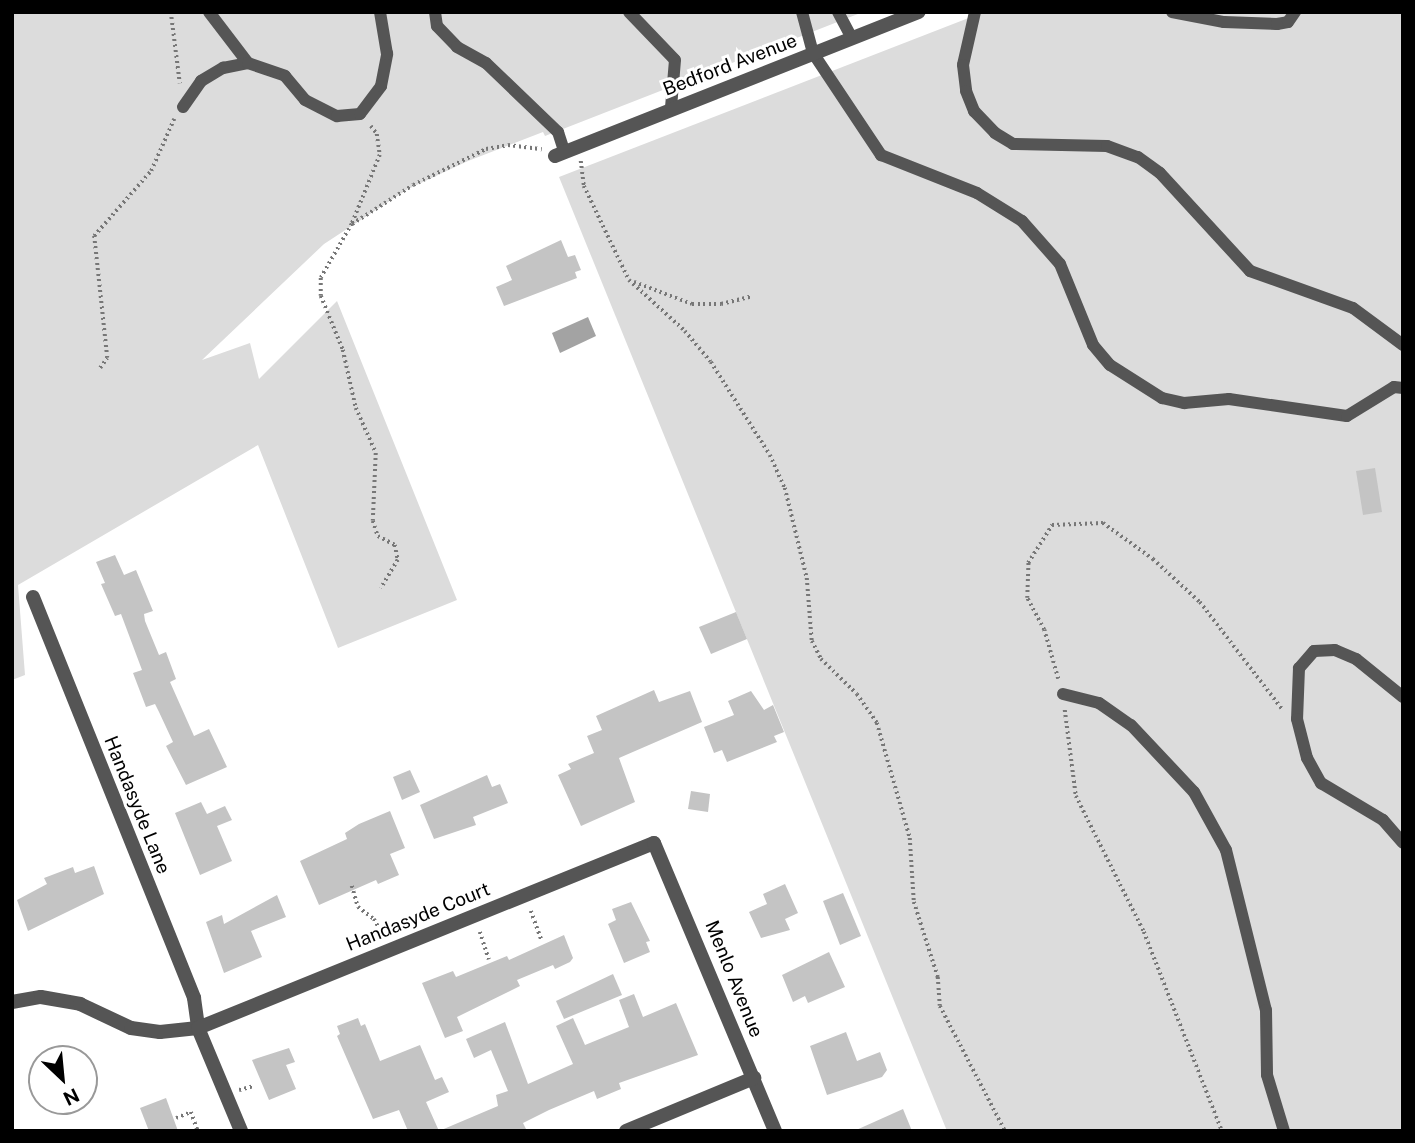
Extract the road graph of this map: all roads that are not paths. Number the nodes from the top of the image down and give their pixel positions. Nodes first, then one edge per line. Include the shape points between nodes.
1 (209, 12) edge
2 (380, 12) edge
3 (435, 12) edge
4 (629, 12) edge
5 (802, 12) edge
6 (838, 12) edge
7 (919, 12) edge
8 (975, 12) edge
9 (1172, 12) edge
10 (1295, 12) edge
11 (852, 38) junction
12 (813, 53) junction
13 (248, 63) junction
14 (183, 107) road end
15 (671, 108) junction
16 (559, 154) joint
17 (1403, 345) edge
18 (1403, 388) edge
19 (33, 597) dead end
20 (1063, 694) dead end
21 (1403, 697) edge
22 (654, 843) joint
23 (1403, 843) edge
24 (12, 1002) edge
25 (198, 1028) junction
26 (754, 1078) junction
27 (241, 1131) edge
28 (626, 1131) edge
29 (775, 1131) edge
30 (1284, 1131) edge

1 - 13 lane
2 - 13 lane via 387,54 381,86 360,114 337,116 304,100 285,76
3 - 16 lane via 437,26 457,47 485,63 558,132
4 - 15 lane via 675,60
5 - 12 lane
6 - 11 lane
7 - 11 street, Bedford Avenue
8 - 17 lane via 963,65 966,91 974,111 995,133 1013,144 1107,146 1138,157 1160,173 1250,271 1353,307
9 - 10 lane via 1224,22 1276,24 1289,22
11 - 12 street, Bedford Avenue
12 - 15 street, Bedford Avenue
12 - 18 lane via 881,155 976,193 1022,221 1044,242 1060,264 1093,345 1111,365 1162,398 1184,403 1229,399 1347,416 1394,387
13 - 14 lane via 223,68 201,82
15 - 16 street, Bedford Avenue
19 - 25 street, Handasyde Lane via 194,999
20 - 30 lane via 1099,703 1132,725 1194,792 1226,850 1266,1010 1267,1075
21 - 23 lane via 1356,660 1335,650 1314,651 1299,668 1297,719 1307,758 1321,783 1383,821
22 - 25 street, Handasyde Court
22 - 26 street, Menlo Avenue
24 - 25 street, Handasyde Court via 41,997 80,1004 131,1028 160,1032
25 - 27 street, Handasyde Lane
26 - 28 street
26 - 29 street, Menlo Avenue

